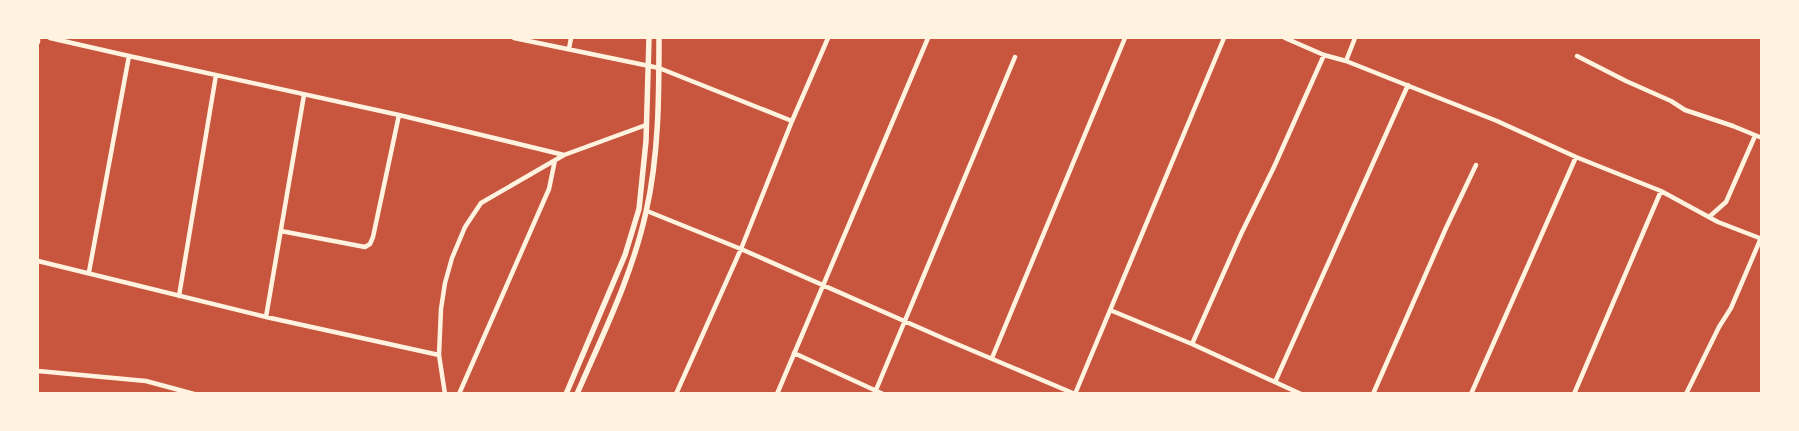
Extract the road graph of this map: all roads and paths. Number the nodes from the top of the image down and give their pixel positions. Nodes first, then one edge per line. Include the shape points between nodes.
1 (38, 38) edge
2 (50, 38) edge
3 (514, 38) edge
4 (571, 38) edge
5 (649, 38) edge
6 (659, 38) edge
7 (828, 38) edge
8 (928, 38) edge
9 (1126, 38) edge
10 (1224, 38) edge
11 (1285, 38) edge
12 (1355, 38) edge
13 (38, 42) edge
14 (568, 49) junction
15 (1324, 55) junction
16 (129, 56) junction
17 (1577, 56) dead end
18 (1015, 57) dead end
19 (1346, 61) junction
20 (649, 66) junction
21 (659, 68) junction
22 (216, 75) junction
23 (1408, 85) junction
24 (304, 95) junction
25 (398, 115) junction
26 (792, 121) junction
27 (646, 125) junction
28 (1755, 136) junction
29 (1762, 138) edge
30 (564, 155) junction
31 (1576, 157) junction
32 (555, 160) junction
33 (1476, 165) dead end
34 (1661, 191) junction
35 (647, 212) junction
36 (1708, 217) junction
37 (281, 231) junction
38 (1761, 239) edge
39 (741, 249) junction
40 (38, 261) edge
41 (89, 272) junction
42 (822, 284) junction
43 (180, 296) junction
44 (1110, 310) junction
45 (266, 317) junction
46 (906, 320) junction
47 (1192, 344) junction
48 (794, 353) junction
49 (440, 355) junction
50 (992, 358) junction
51 (38, 371) edge
52 (1275, 382) junction
53 (876, 390) junction
54 (194, 394) edge
55 (445, 394) edge
56 (460, 394) edge
57 (566, 394) edge
58 (577, 394) edge
59 (676, 394) edge
60 (777, 394) edge
61 (883, 394) edge
62 (1301, 394) edge
63 (1373, 394) edge
64 (1471, 394) edge
65 (1574, 394) edge
66 (1686, 394) edge

1 - 13 street
2 - 16 street
3 - 14 street
4 - 14 street
5 - 20 main road
6 - 21 main road
7 - 26 street
8 - 42 street
9 - 50 street
10 - 44 street
11 - 15 street
12 - 19 street
14 - 20 street
15 - 19 street
15 - 47 street
16 - 22 street
16 - 41 street
17 - 28 street via 1685,110
18 - 46 street
19 - 23 street
20 - 21 street
20 - 27 main road
21 - 26 street
21 - 35 main road via 656,144
22 - 24 street
22 - 43 street
23 - 31 street
23 - 52 street
24 - 25 street
24 - 37 street
25 - 30 street
25 - 37 street via 370,244 365,246
26 - 39 street
27 - 30 street
27 - 57 main road via 638,209 626,255
28 - 29 street
28 - 36 street via 1726,202
30 - 32 street
31 - 34 street
31 - 64 street
32 - 49 street via 482,202 465,227 445,283
32 - 56 street via 549,189
33 - 63 street
34 - 36 street
34 - 65 street
35 - 39 street
35 - 58 main road via 628,274
36 - 38 street
37 - 45 street
38 - 66 street via 1731,308
39 - 42 street
39 - 59 street
40 - 41 street
41 - 43 street
42 - 46 street
42 - 48 street
43 - 45 street
44 - 47 street
44 - 50 street via 1075,394
45 - 49 street
46 - 50 street
46 - 53 street
47 - 52 street
48 - 53 street
48 - 60 street
49 - 55 street
51 - 54 street via 146,381
52 - 62 street
53 - 61 street

